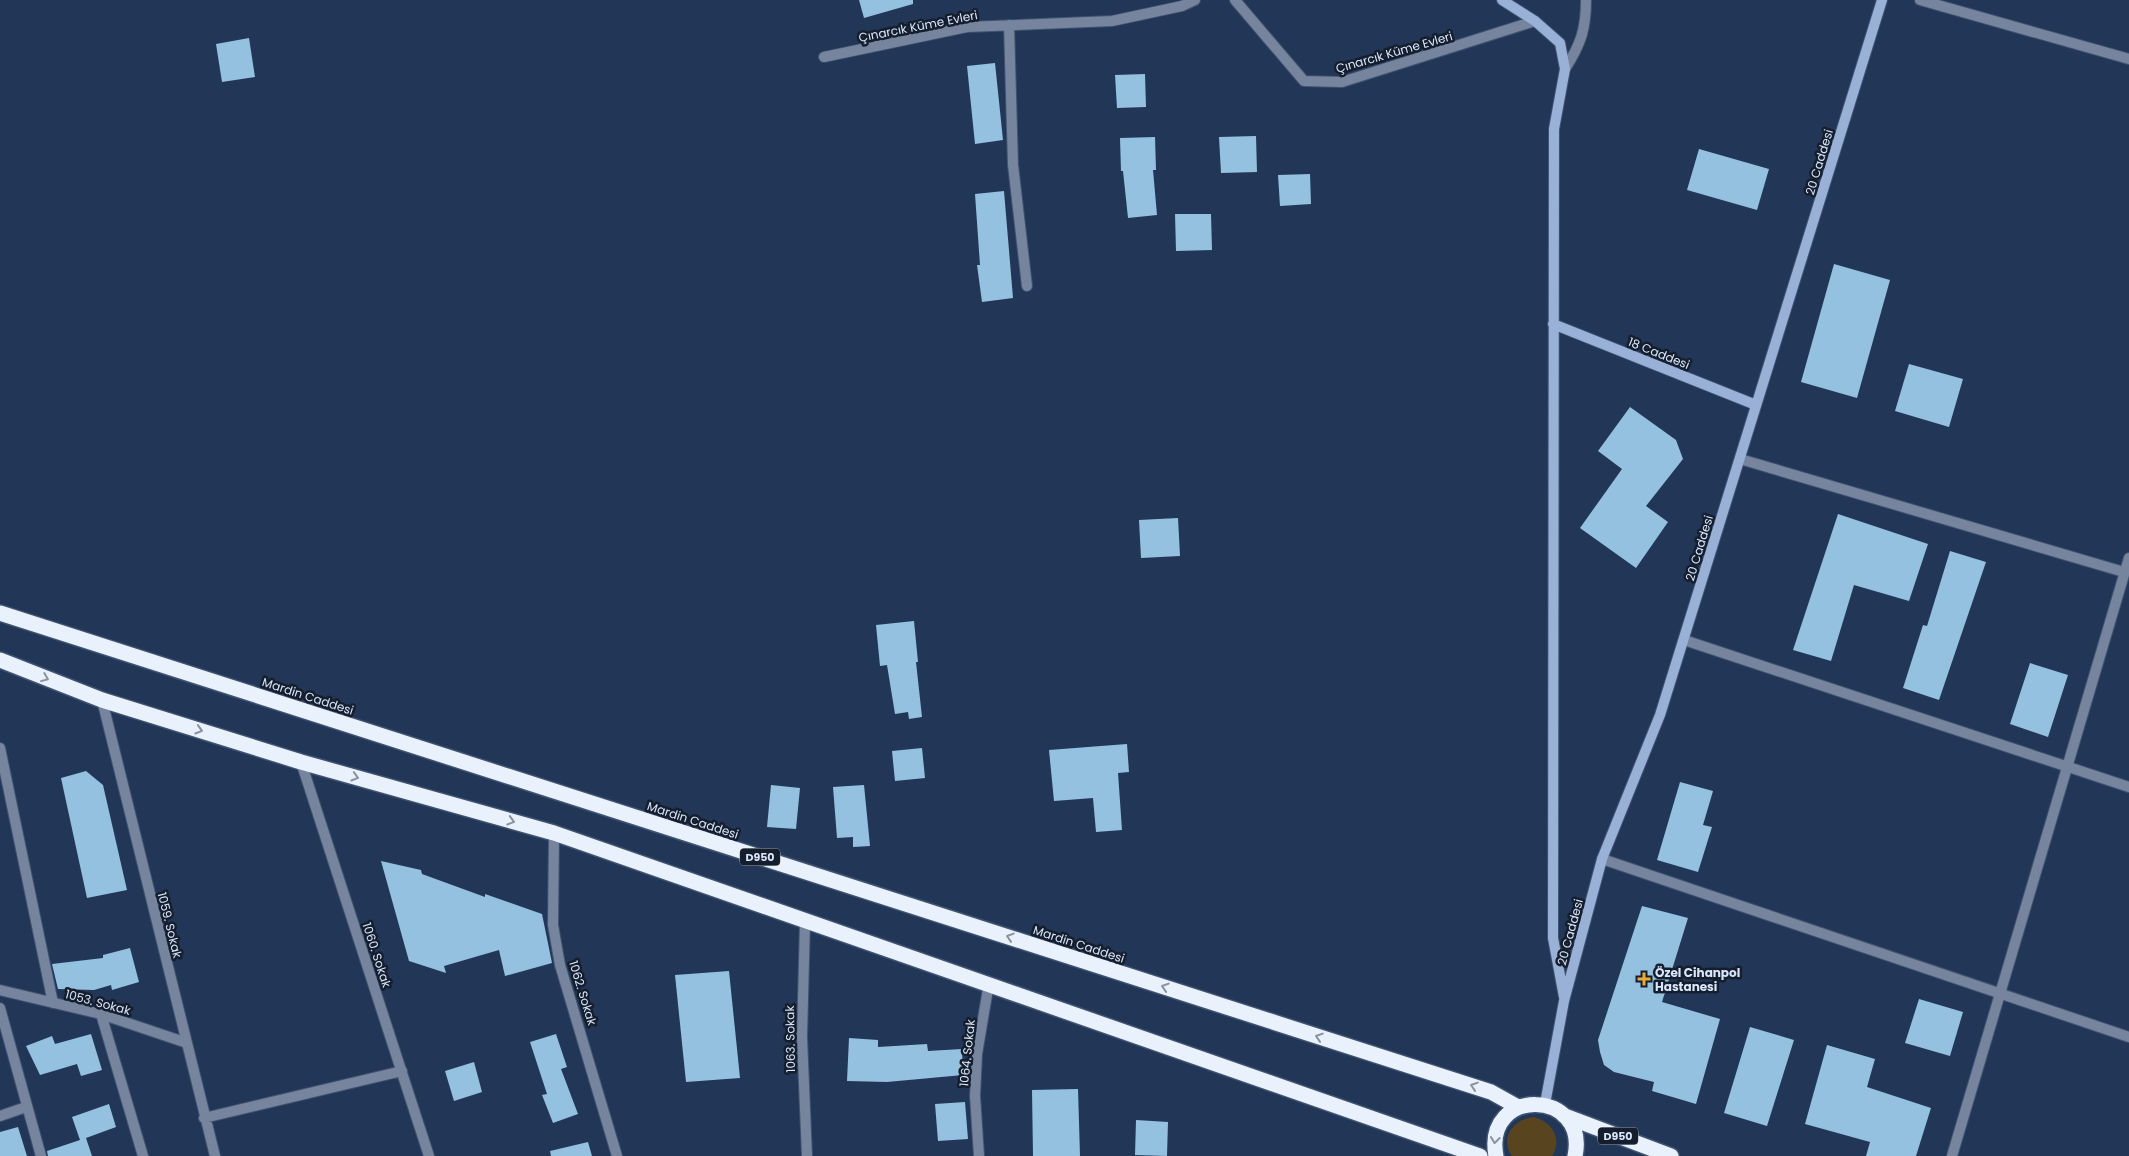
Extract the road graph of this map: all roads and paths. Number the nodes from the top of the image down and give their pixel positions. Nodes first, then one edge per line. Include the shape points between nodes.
1 (1195, 0) edge
2 (1235, 0) edge
3 (1502, 0) edge
4 (1586, 0) edge
5 (1882, 0) edge
6 (1920, 0) edge
7 (1535, 21) junction
8 (1009, 25) junction
9 (824, 57) dead end
10 (2129, 59) edge
11 (1565, 69) junction
12 (1027, 286) dead end
13 (1552, 324) junction
14 (1756, 405) junction
15 (1740, 459) junction
16 (2129, 558) edge
17 (2124, 572) junction
18 (0, 613) edge
19 (1684, 640) junction
20 (0, 660) edge
21 (102, 700) junction
22 (0, 748) edge
23 (301, 762) junction
24 (2068, 767) junction
25 (2129, 787) edge
26 (554, 833) junction
27 (1602, 859) junction
28 (805, 922) junction
29 (989, 983) junction
30 (0, 990) edge
31 (2001, 993) junction
32 (1564, 1001) junction
33 (53, 1003) junction
34 (0, 1008) edge
35 (101, 1014) junction
36 (2129, 1037) edge
37 (187, 1044) junction
38 (402, 1070) junction
39 (1545, 1104) junction
40 (26, 1107) junction
41 (1518, 1107) junction
42 (0, 1116) edge
43 (1565, 1116) junction
44 (204, 1118) junction
45 (41, 1156) edge
46 (143, 1156) edge
47 (215, 1156) edge
48 (428, 1156) edge
49 (617, 1156) edge
50 (807, 1156) edge
51 (979, 1156) edge
52 (1480, 1156) edge
53 (1496, 1156) edge
54 (1575, 1156) edge
55 (1671, 1156) edge
56 (1952, 1156) edge

1 - 8 street, Çınarcık Küme Evleri via 1182,6 1112,21
2 - 7 street, Çınarcık Küme Evleri via 1304,81 1342,82
3 - 7 street
4 - 11 street via 1586,22 1579,47
5 - 14 street, 20 Caddesi
6 - 10 street
7 - 11 street via 1560,43
8 - 9 street, Çınarcık Küme Evleri via 967,27
8 - 12 street via 1013,165
11 - 13 street via 1554,129
13 - 14 street, 18 Caddesi
13 - 32 street via 1553,938
14 - 15 street, 20 Caddesi
15 - 17 street
15 - 19 street, 20 Caddesi
16 - 17 street
17 - 24 street
41 -> 18 highway, Mardin Caddesi / D950 via 1491,1092
19 - 24 street
19 - 27 street, 20 Caddesi via 1660,715
20 -> 21 highway
21 -> 23 highway
21 - 37 street, 1059. Sokak
22 - 33 street
23 -> 26 highway
23 - 38 street, 1060. Sokak
24 - 25 street
24 - 31 street
26 - 28 highway
26 - 49 street, 1062. Sokak via 553,925 560,965
27 - 31 street
27 - 32 street, 20 Caddesi
28 - 29 highway
28 - 50 street, 1063. Sokak via 802,1037
29 - 51 street, 1064. Sokak via 977,1054 975,1096
29 - 52 highway
30 - 33 street, 1053. Sokak
31 - 36 street
31 - 56 street
32 - 39 street, 20 Caddesi
33 - 35 street, 1053. Sokak
34 - 40 street
35 - 37 street, 1053. Sokak
35 - 46 street
37 - 44 street, 1059. Sokak
38 - 44 street
38 - 48 street, 1060. Sokak
39 - 41 highway via 1531,1103
39 - 43 highway
40 - 42 street
40 - 45 street
41 -> 53 highway via 1508,1114 1495,1134
43 - 54 highway via 1576,1136
43 - 55 highway, D950
44 - 47 street, 1059. Sokak

